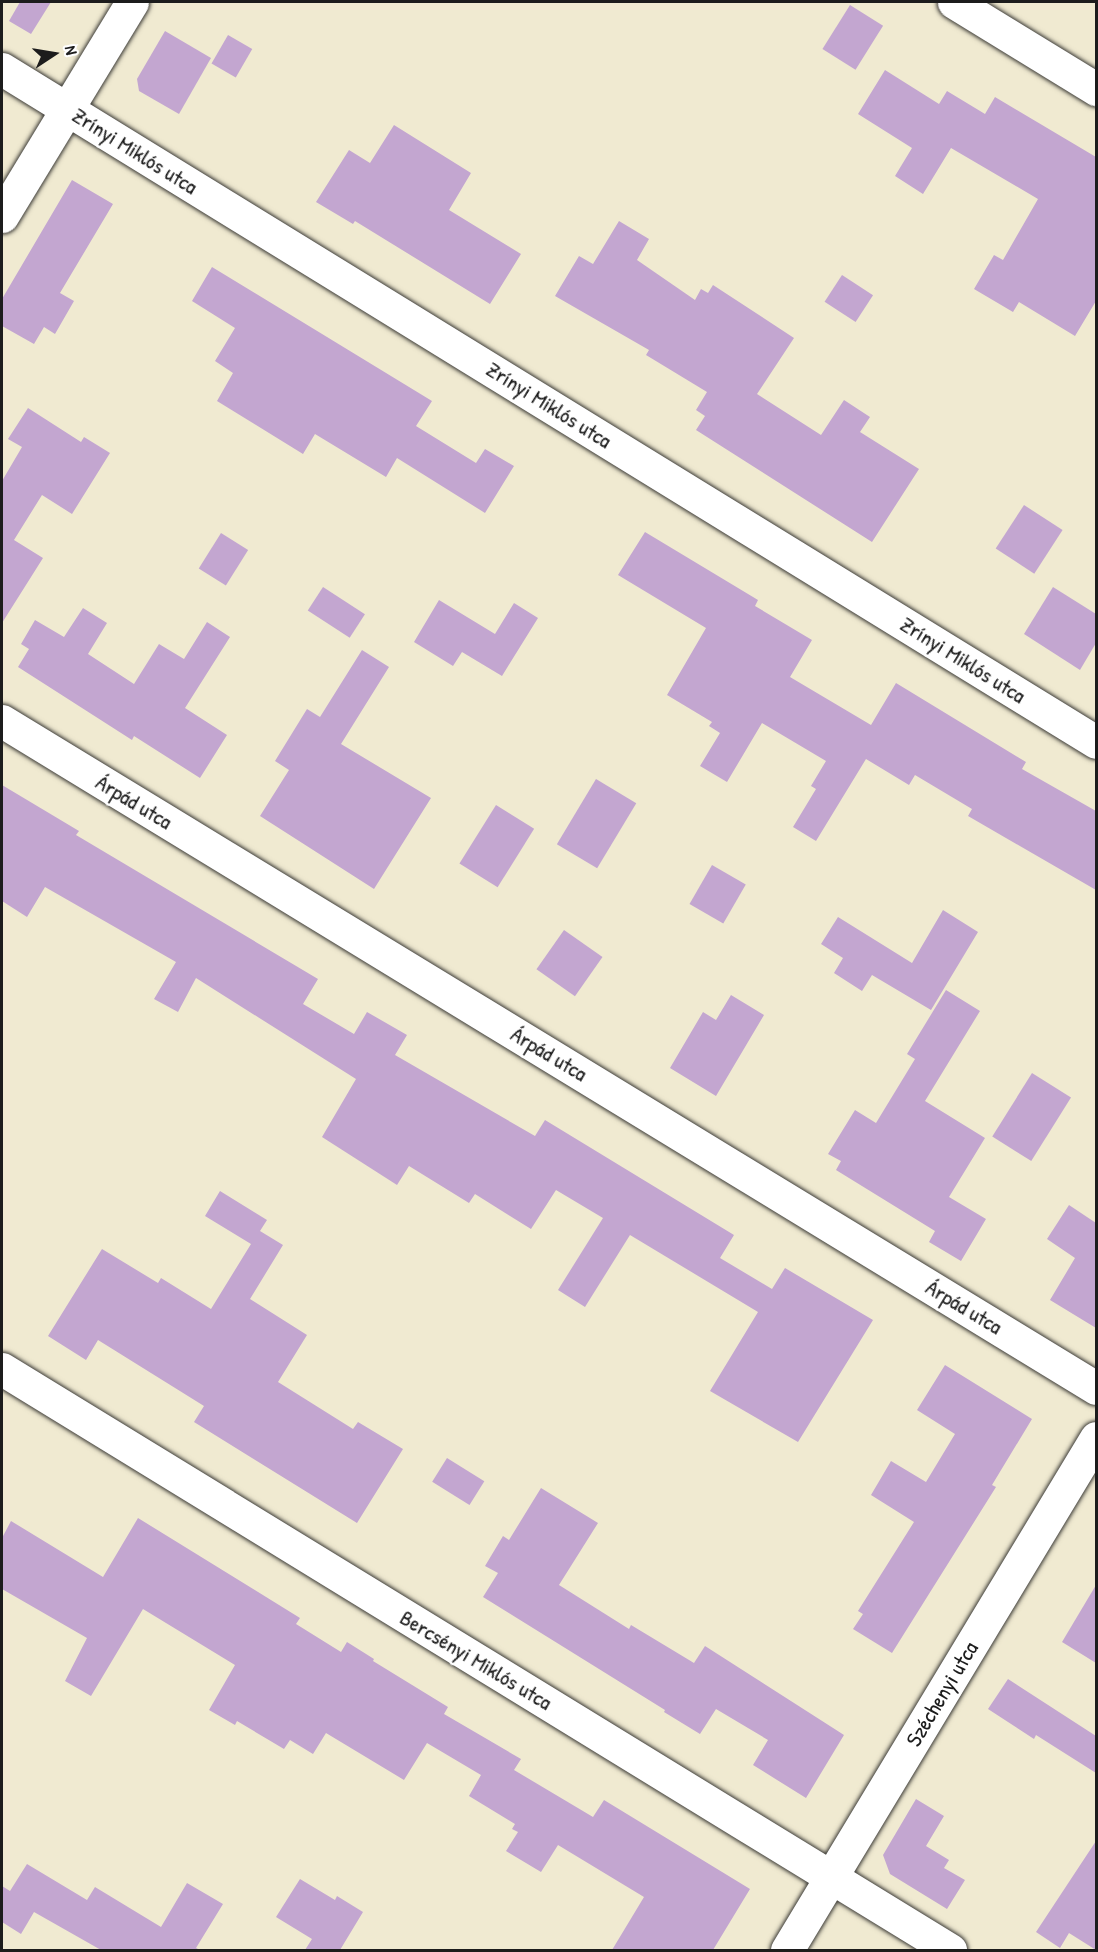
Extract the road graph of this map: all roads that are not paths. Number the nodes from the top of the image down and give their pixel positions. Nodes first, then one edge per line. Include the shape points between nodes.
1 (132, 2) edge
2 (954, 2) edge
3 (2, 69) edge
4 (1096, 89) edge
5 (67, 109) junction
6 (2, 216) edge
7 (2, 721) edge
8 (1096, 742) edge
9 (2, 1369) edge
10 (1096, 1388) edge
11 (1096, 1438) edge
12 (832, 1878) junction
13 (787, 1950) edge
14 (950, 1950) edge

1 - 5 street
2 - 4 street
3 - 5 street, Zrínyi Miklós utca
5 - 6 street
5 - 8 street, Zrínyi Miklós utca
7 - 10 street, Árpád utca
9 - 12 street, Bercsényi Miklós utca
11 - 12 street, Széchenyi utca
12 - 13 street, Széchenyi utca
12 - 14 street, Bercsényi Miklós utca

